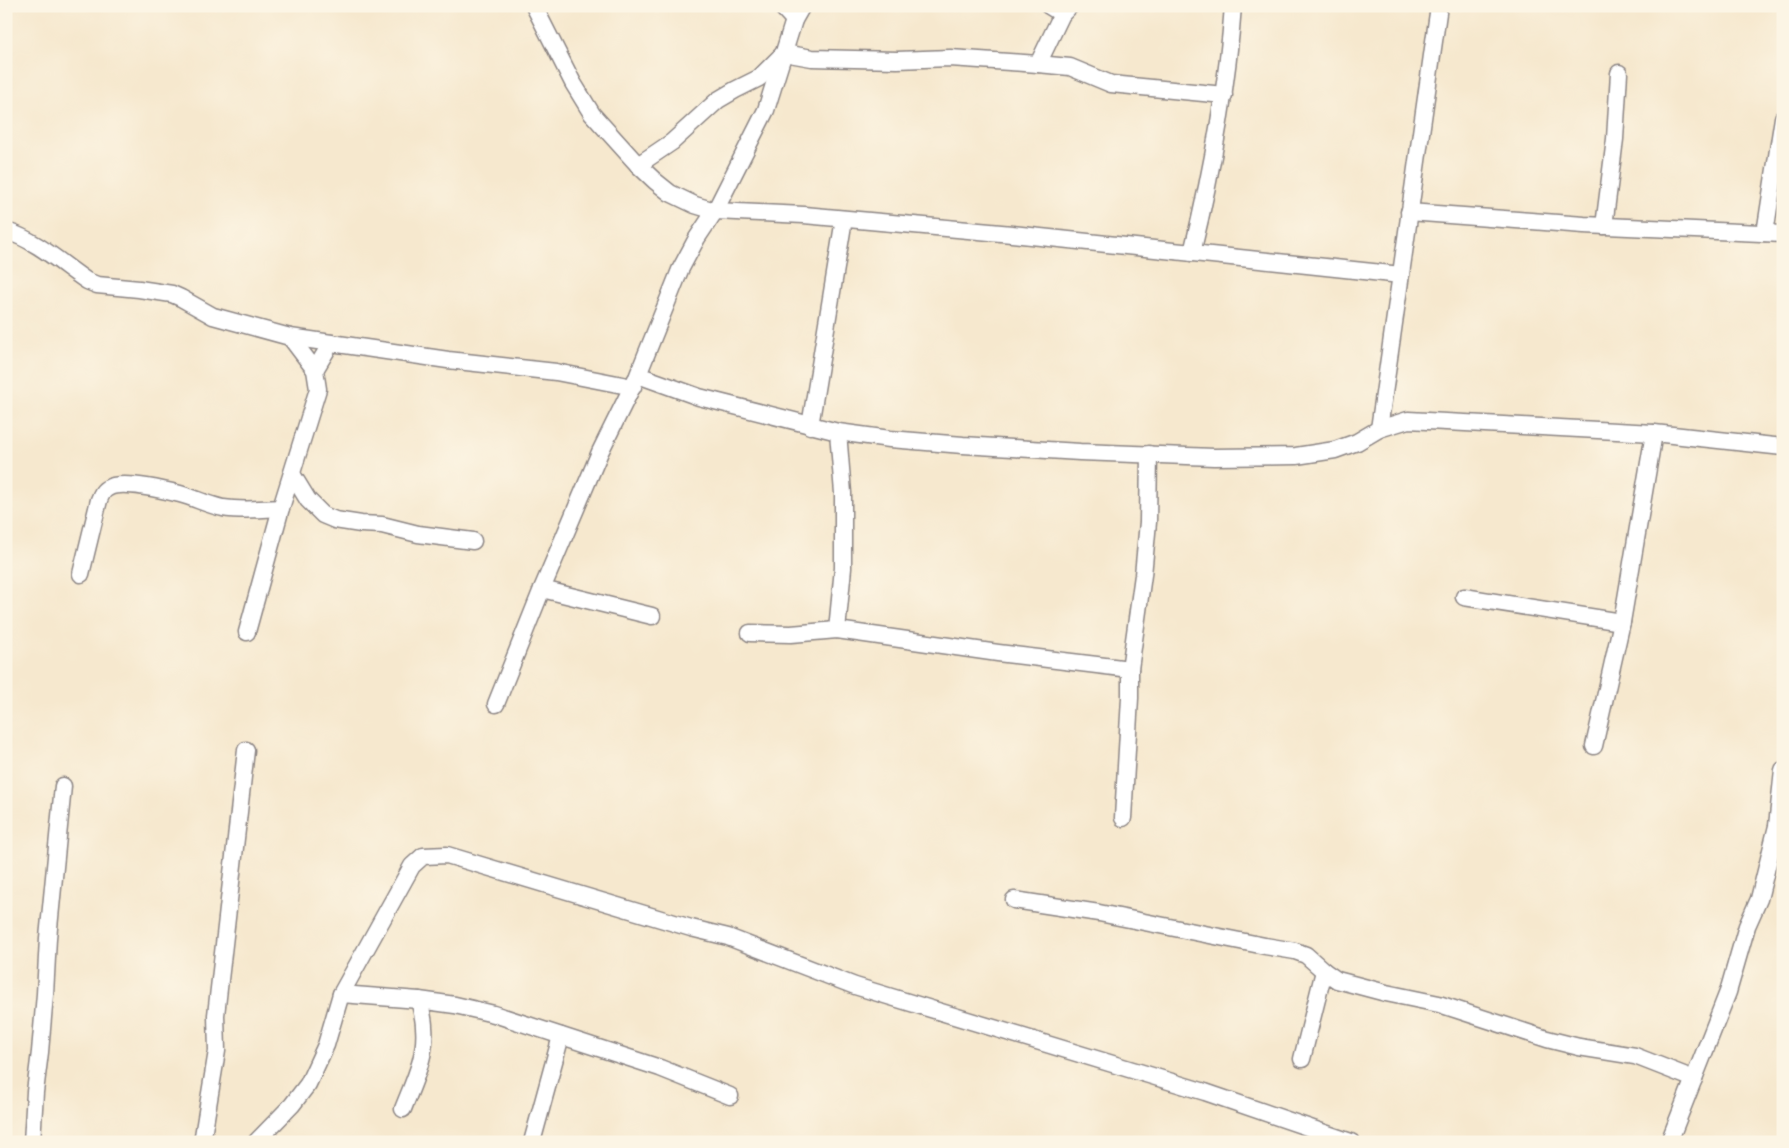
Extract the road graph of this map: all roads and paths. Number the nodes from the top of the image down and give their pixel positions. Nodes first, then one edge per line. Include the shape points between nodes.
1 (534, 6) edge
2 (781, 6) edge
3 (1233, 6) edge
4 (1439, 6) edge
5 (1060, 9) edge
6 (798, 13) edge
7 (784, 53) junction
8 (1038, 64) junction
9 (1619, 73) dead end
10 (1224, 95) junction
11 (1783, 118) edge
12 (638, 165) junction
13 (716, 211) junction
14 (1410, 212) junction
15 (844, 219) junction
16 (1604, 226) junction
17 (6, 231) edge
18 (1765, 233) junction
19 (1783, 234) edge
20 (1192, 253) junction
21 (1401, 275) junction
22 (290, 337) junction
23 (331, 343) junction
24 (315, 370) junction
25 (635, 381) junction
26 (810, 426) junction
27 (1379, 429) junction
28 (838, 432) junction
29 (1654, 432) junction
30 (1783, 447) edge
31 (1149, 454) junction
32 (292, 474) junction
33 (281, 508) junction
34 (473, 541) dead end
35 (81, 574) dead end
36 (542, 589) junction
37 (1464, 597) dead end
38 (652, 616) dead end
39 (1622, 622) junction
40 (837, 630) junction
41 (247, 632) dead end
42 (750, 632) dead end
43 (1130, 669) junction
44 (496, 704) dead end
45 (1594, 746) dead end
46 (246, 750) dead end
47 (1783, 770) edge
48 (63, 786) dead end
49 (1123, 818) dead end
50 (1014, 900) dead end
51 (1324, 972) junction
52 (341, 994) junction
53 (419, 1000) junction
54 (561, 1036) junction
55 (1302, 1059) dead end
56 (1694, 1079) junction
57 (730, 1096) dead end
58 (403, 1109) dead end
59 (32, 1142) edge
60 (202, 1142) edge
61 (256, 1142) edge
62 (532, 1142) edge
63 (1351, 1142) edge
64 (1669, 1142) edge

1 - 12 street via 592,114
2 - 6 street
3 - 10 street
4 - 14 street
5 - 8 street
6 - 7 street
7 - 8 street via 812,58 950,58
7 - 12 street via 759,78 718,100 672,142
7 - 13 street via 766,110
8 - 10 street via 1070,68 1110,84
9 - 16 street
10 - 20 street via 1211,176
11 - 18 street
12 - 13 street via 670,193
13 - 15 street
13 - 25 street via 680,270
14 - 16 street
14 - 21 street
15 - 20 street
15 - 26 street
16 - 18 street
17 - 22 street via 30,241 97,285 172,294 213,316
18 - 19 street
20 - 21 street
21 - 27 street
22 - 23 street
22 - 24 street
23 - 24 street
23 - 25 street
24 - 32 street via 318,389
25 - 26 street
25 - 36 street via 600,452
26 - 28 street
27 - 29 street via 1408,420
27 - 31 street via 1335,450 1296,456
28 - 31 street via 963,445
28 - 40 street via 843,493 843,568
29 - 30 street
29 - 39 street
31 - 43 street via 1148,522
32 - 33 street
32 - 34 street via 322,515 335,520
33 - 35 street via 224,508 181,494 113,485 105,489 99,500
33 - 41 street
36 - 38 street
36 - 44 street
37 - 39 street
39 - 45 street
40 - 42 street via 791,634
40 - 43 street
43 - 49 street
46 - 60 street via 217,1005 217,1051
47 - 56 street via 1777,826 1759,899
48 - 59 street
50 - 51 street via 1295,951 1306,955
51 - 55 street
51 - 56 street via 1337,980 1438,1004 1547,1039 1635,1056
52 - 53 street
52 - 61 street via 326,1045 308,1084
52 - 63 street via 412,866 423,856 447,855 728,937 856,986 1205,1092
53 - 54 street via 494,1014
53 - 58 street via 424,1027 423,1051
54 - 57 street via 660,1068
54 - 62 street
56 - 64 street

